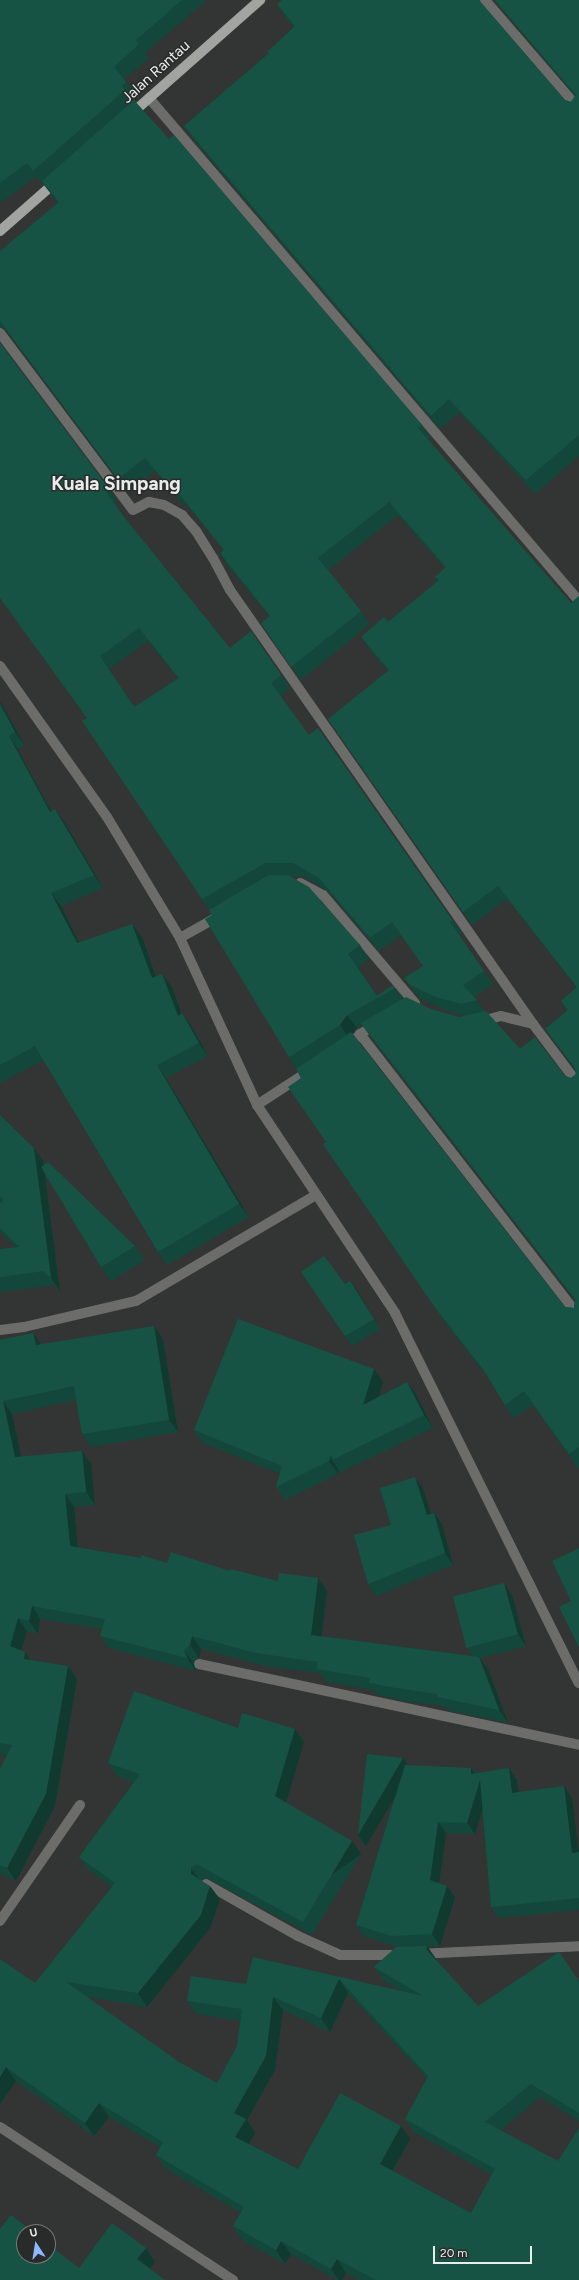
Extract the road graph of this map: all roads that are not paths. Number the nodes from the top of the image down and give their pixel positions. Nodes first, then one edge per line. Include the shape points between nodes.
1 (260, 0) edge
2 (485, 0) edge
3 (149, 98) junction
4 (579, 109) edge
5 (119, 125) edge
6 (66, 173) edge
7 (0, 231) edge
8 (0, 333) edge
9 (579, 601) edge
10 (0, 666) edge
11 (292, 882) edge
12 (225, 912) edge
13 (180, 938) junction
14 (403, 1010) edge
15 (384, 1020) edge
16 (470, 1024) edge
17 (533, 1024) junction
18 (360, 1034) junction
19 (341, 1051) edge
20 (322, 1064) edge
21 (579, 1085) edge
22 (257, 1105) junction
23 (316, 1195) junction
24 (579, 1316) edge
25 (0, 1330) edge
26 (199, 1664) dead end
27 (579, 1683) edge
28 (579, 1745) edge
29 (80, 1805) dead end
30 (206, 1884) edge
31 (0, 1920) edge
32 (579, 1946) edge
33 (0, 2127) edge
34 (233, 2280) edge

1 - 3 main road, Jalan Rantau
2 - 4 street
3 - 5 main road, Jalan Rantau
3 - 9 street
6 - 7 main road
8 - 17 street via 133,510 149,502 164,505 182,515 196,531 214,558 230,590
10 - 13 street via 107,817
11 - 14 street via 299,882 323,895 419,1004
12 - 13 street
13 - 22 street
15 - 18 street
16 - 17 street via 501,1016
17 - 21 street
18 - 19 street via 354,1043
18 - 24 street
20 - 22 street
22 - 23 street
23 - 25 street via 136,1301 24,1327
23 - 27 street via 395,1313
26 - 28 street
29 - 31 street
30 - 32 street via 287,1930 340,1955
33 - 34 street

